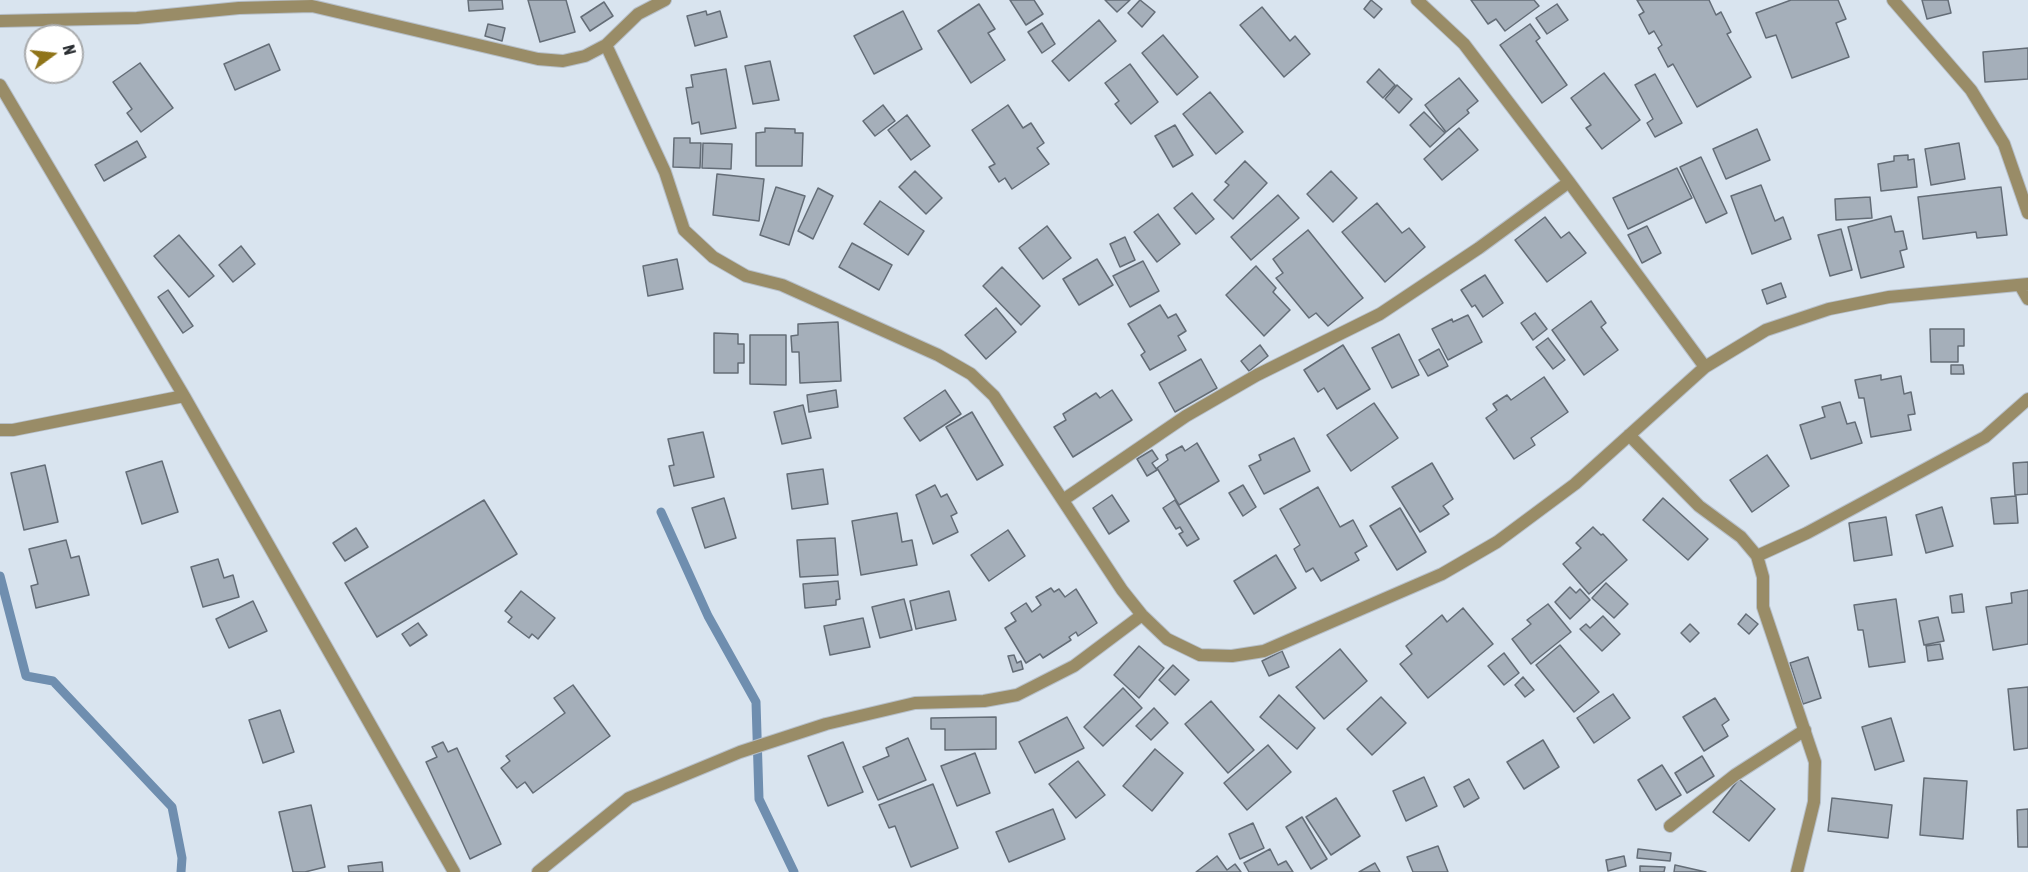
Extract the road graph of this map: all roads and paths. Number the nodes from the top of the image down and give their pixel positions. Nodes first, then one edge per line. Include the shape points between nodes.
1 (636, 0) edge
2 (665, 0) edge
3 (1417, 0) edge
4 (1893, 0) edge
5 (638, 14) junction
6 (0, 21) edge
7 (606, 45) junction
8 (0, 85) edge
9 (1569, 182) junction
10 (2028, 213) edge
11 (2024, 285) edge
12 (2028, 298) edge
13 (1705, 367) junction
14 (184, 396) junction
15 (2028, 399) edge
16 (0, 430) edge
17 (1629, 435) junction
18 (1063, 500) junction
19 (1757, 556) junction
20 (1142, 615) junction
21 (1805, 730) junction
22 (1670, 826) dead end
23 (454, 872) edge
24 (538, 872) edge
25 (1797, 872) edge

1 - 5 street
2 - 5 street
3 - 9 street via 1464,44
4 - 10 street via 1971,90 2004,144
5 - 7 street
6 - 7 street via 136,18 312,6 538,59 563,61
7 - 18 street via 664,172 684,230 714,257 746,276 782,285 938,355 971,374 994,396
8 - 14 street
9 - 13 street
9 - 18 street via 1380,314 1257,375 1186,416
11 - 12 street
11 - 13 street via 1889,297 1829,309 1766,330
13 - 17 street
14 - 16 street
14 - 23 street
15 - 19 street via 1985,438
17 - 19 street via 1699,506 1741,537
17 - 20 street via 1575,484 1497,542 1442,574 1264,651 1232,657 1200,655 1167,639
18 - 20 street
19 - 21 street via 1763,577 1763,607
20 - 24 street via 1074,666 1017,695 984,701 915,703 826,724 740,752 629,798
21 - 22 street via 1735,775
21 - 25 street via 1815,762 1814,802

